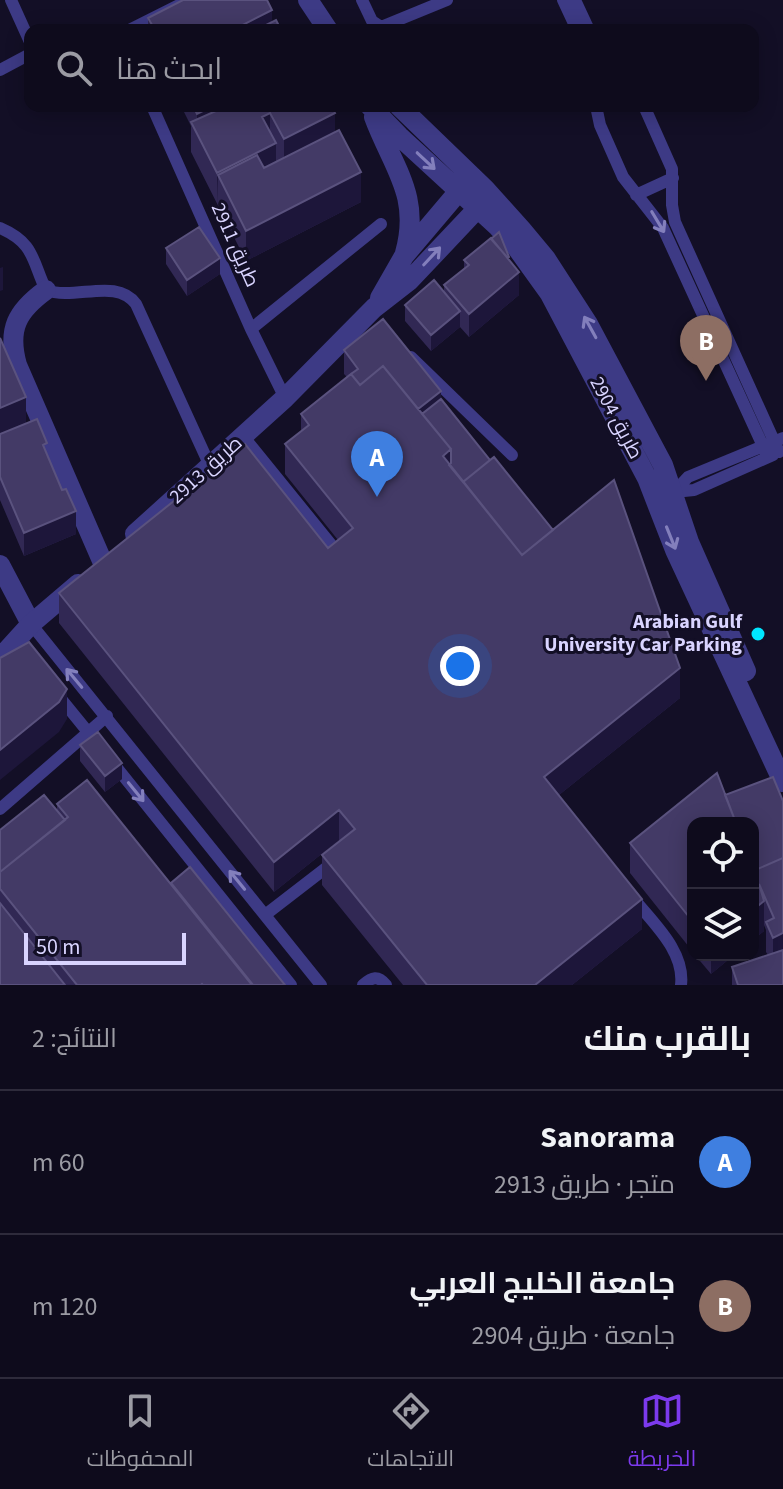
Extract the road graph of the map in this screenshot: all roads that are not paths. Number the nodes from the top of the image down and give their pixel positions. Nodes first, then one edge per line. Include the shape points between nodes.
1 (11, 0) edge
2 (189, 0) edge
3 (295, 0) edge
4 (308, 0) edge
5 (362, 0) edge
6 (447, 0) edge
7 (563, 0) edge
8 (575, 0) edge
9 (141, 24) edge
10 (309, 24) edge
11 (324, 24) edge
12 (376, 24) edge
13 (388, 24) edge
14 (574, 24) edge
15 (586, 24) edge
16 (24, 29) edge
17 (24, 57) edge
18 (0, 70) edge
19 (155, 112) edge
20 (373, 112) edge
21 (376, 112) edge
22 (405, 112) edge
23 (597, 112) edge
24 (647, 112) edge
25 (673, 178) junction
26 (459, 191) junction
27 (481, 192) junction
28 (636, 195) junction
29 (381, 224) dead end
30 (0, 228) edge
31 (404, 256) junction
32 (46, 290) junction
33 (373, 317) junction
34 (251, 329) junction
35 (400, 346) edge
36 (285, 398) junction
37 (243, 436) junction
38 (775, 448) edge
39 (512, 455) dead end
40 (210, 466) junction
41 (665, 496) junction
42 (113, 553) junction
43 (344, 560) edge
44 (0, 565) edge
45 (31, 624) junction
46 (13, 652) edge
47 (50, 685) edge
48 (107, 716) junction
49 (88, 732) junction
50 (783, 755) edge
51 (783, 782) edge
52 (0, 809) edge
53 (336, 861) edge
54 (628, 892) edge
55 (265, 915) junction
56 (291, 985) edge
57 (321, 985) edge
58 (363, 985) edge
59 (386, 985) edge
60 (681, 985) edge

1 - 16 lane
2 - 9 lane
3 - 10 street
4 - 11 street
5 - 12 lane
6 - 13 lane
7 - 14 lane
8 - 15 lane
17 - 18 lane
19 - 34 lane, طريق 2911
20 - 31 street via 407,191 411,224
21 -> 26 street
22 - 27 street, طريق 2904
23 - 28 lane via 623,177
24 - 25 lane
25 - 28 lane
25 - 38 lane via 675,222
26 - 27 street
26 - 31 street, طريق 2913
33 -> 27 street, طريق 2913
27 - 41 street, طريق 2904 via 530,239 568,291 663,465
28 -> 38 lane via 663,228
29 - 34 lane
30 - 32 lane via 31,252
31 - 33 street, طريق 2913
32 - 40 lane via 118,291 130,296
32 - 42 street via 19,315 12,348
33 - 36 street, طريق 2913
34 - 36 lane, طريق 2911
35 - 39 lane
36 - 37 street, طريق 2913
37 - 40 street, طريق 2913
37 - 43 lane
38 - 41 lane via 694,490
40 - 42 street, طريق 2913
41 - 50 street, طريق 2904
41 -> 51 street, طريق 2904 via 675,550
42 - 45 street, طريق 2913
44 - 45 street
45 - 46 street, طريق 2913
48 -> 45 lane
47 - 49 lane
48 - 49 lane
55 -> 48 lane
49 - 52 lane
49 -> 56 lane
53 - 55 lane
54 - 60 lane via 677,957
55 - 57 lane
58 - 59 lane via 378,978

